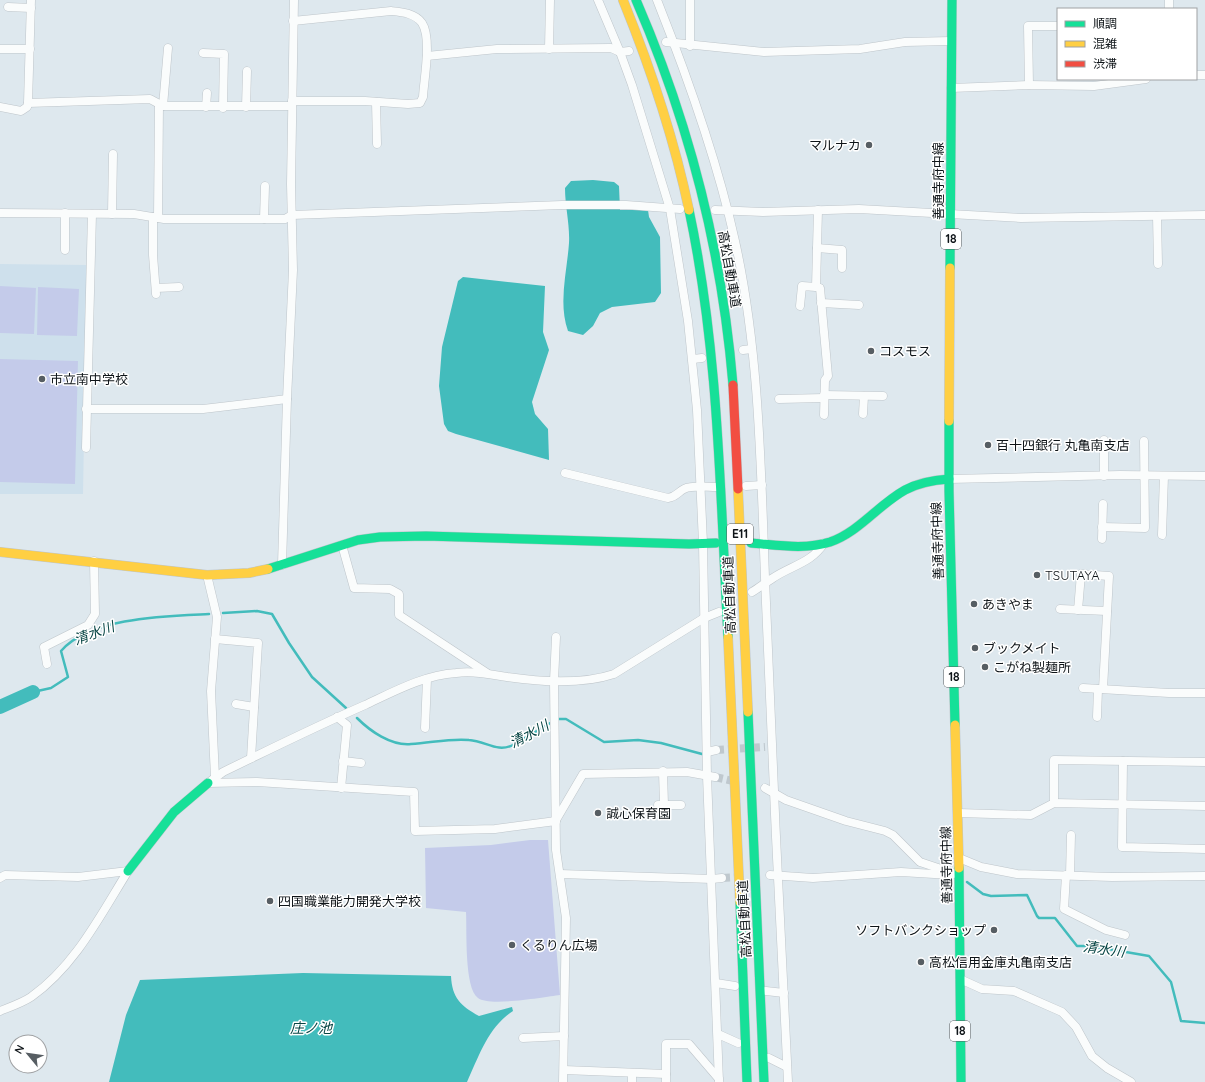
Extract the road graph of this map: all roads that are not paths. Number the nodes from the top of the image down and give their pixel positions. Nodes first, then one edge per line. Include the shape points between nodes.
1 (294, 0) edge
2 (550, 0) edge
3 (598, 0) edge
4 (623, 0) edge
5 (636, 0) edge
6 (657, 0) edge
7 (690, 0) edge
8 (952, 0) edge
9 (31, 4) edge
10 (8, 7) dead end
11 (293, 21) junction
12 (1057, 26) edge
13 (951, 41) junction
14 (671, 43) junction
15 (690, 46) junction
16 (168, 48) dead end
17 (0, 49) edge
18 (30, 49) junction
19 (549, 49) junction
20 (624, 51) junction
21 (203, 53) dead end
22 (427, 56) junction
23 (247, 70) dead end
24 (1139, 80) edge
25 (1029, 85) junction
26 (951, 88) junction
27 (207, 93) dead end
28 (376, 102) junction
29 (28, 103) junction
30 (292, 104) junction
31 (161, 105) junction
32 (0, 107) edge
33 (206, 107) junction
34 (246, 107) junction
35 (224, 108) junction
36 (377, 144) dead end
37 (113, 154) dead end
38 (265, 186) dead end
39 (670, 209) junction
40 (680, 209) dead end
41 (715, 210) dead end
42 (818, 210) junction
43 (728, 211) junction
44 (0, 213) edge
45 (65, 213) junction
46 (950, 213) junction
47 (92, 214) junction
48 (112, 214) junction
49 (292, 215) junction
50 (1205, 215) edge
51 (1157, 216) junction
52 (155, 218) junction
53 (264, 219) junction
54 (817, 248) junction
55 (65, 250) dead end
56 (1158, 264) dead end
57 (842, 268) dead end
58 (179, 287) dead end
59 (816, 287) junction
60 (821, 303) junction
61 (859, 305) dead end
62 (800, 306) dead end
63 (702, 358) dead end
64 (693, 360) junction
65 (824, 396) junction
66 (864, 396) junction
67 (883, 396) dead end
68 (287, 399) junction
69 (779, 399) dead end
70 (86, 409) junction
71 (863, 414) dead end
72 (824, 415) dead end
73 (1104, 440) dead end
74 (1144, 441) dead end
75 (86, 448) dead end
76 (565, 473) dead end
77 (1104, 476) junction
78 (1143, 476) junction
79 (1164, 476) junction
80 (1205, 476) edge
81 (949, 479) junction
82 (762, 485) junction
83 (746, 486) dead end
84 (716, 487) dead end
85 (700, 488) junction
86 (1103, 504) dead end
87 (1102, 527) junction
88 (1162, 535) dead end
89 (1102, 539) dead end
90 (716, 542) dead end
91 (703, 543) junction
92 (751, 543) dead end
93 (764, 543) junction
94 (824, 543) junction
95 (342, 545) junction
96 (0, 552) edge
97 (94, 561) junction
98 (282, 565) junction
99 (207, 575) junction
100 (765, 584) junction
101 (752, 592) dead end
102 (1060, 609) dead end
103 (1078, 610) junction
104 (1107, 611) junction
105 (719, 612) dead end
106 (704, 618) junction
107 (556, 637) dead end
108 (215, 639) junction
109 (47, 664) dead end
110 (488, 673) junction
111 (427, 679) junction
112 (554, 681) junction
113 (1083, 688) dead end
114 (1101, 689) junction
115 (1205, 693) edge
116 (236, 704) dead end
117 (254, 707) junction
118 (338, 717) junction
119 (1097, 717) dead end
120 (425, 728) dead end
121 (716, 750) tunnel mouth
122 (707, 752) junction
123 (251, 758) junction
124 (344, 761) junction
125 (1123, 761) junction
126 (1205, 762) edge
127 (361, 763) dead end
128 (663, 772) junction
129 (711, 777) junction
130 (212, 780) junction
131 (341, 788) junction
132 (769, 790) junction
133 (1054, 803) junction
134 (1123, 804) junction
135 (681, 805) dead end
136 (1205, 806) edge
137 (958, 813) junction
138 (556, 821) junction
139 (1071, 835) dead end
140 (1205, 849) edge
141 (959, 858) junction
142 (128, 871) junction
143 (560, 874) junction
144 (774, 875) junction
145 (959, 875) junction
146 (1068, 875) junction
147 (1205, 876) edge
148 (0, 878) edge
149 (722, 878) tunnel mouth
150 (712, 879) junction
151 (1125, 935) dead end
152 (960, 979) junction
153 (716, 983) junction
154 (736, 986) dead end
155 (766, 991) dead end
156 (784, 993) junction
157 (0, 1011) edge
158 (718, 1034) junction
159 (564, 1036) junction
160 (522, 1038) dead end
161 (738, 1043) dead end
162 (769, 1058) dead end
163 (787, 1067) junction
164 (564, 1070) junction
165 (632, 1073) junction
166 (666, 1078) edge
167 (719, 1080) edge
168 (564, 1082) edge
169 (632, 1082) edge
170 (747, 1082) edge
171 (764, 1082) edge
172 (788, 1082) edge
173 (961, 1082) edge
174 (1131, 1082) edge

1 - 11 street
2 - 19 street
3 - 20 street
4 - 170 main road, 高松自動車道 / E11 via 636,29 664,110 687,197 709,331 715,386 735,753
5 - 171 main road, 高松自動車道 / E11 via 677,108 703,198 722,294 733,383
6 - 14 street
7 - 15 street
8 - 13 main road, 善通寺府中線 / 18
9 - 10 street
9 - 18 street
11 - 22 street via 391,11 406,12 421,22 425,31
11 - 30 street
12 - 25 street via 1028,26
13 - 15 street via 764,52
13 - 26 main road, 善通寺府中線 / 18
14 - 15 street
14 - 43 street
16 - 31 street
17 - 18 street
18 - 29 street
19 - 20 street via 610,48
19 - 22 street via 497,49
20 - 39 street
21 - 35 street via 224,54
22 - 28 street via 423,97 420,103
23 - 34 street
24 - 25 street via 1094,86
25 - 26 street
26 - 46 main road, 善通寺府中線 / 18
27 - 33 street
28 - 30 street
28 - 36 street
29 - 31 street via 150,99
29 - 32 street via 21,111
30 - 34 street
30 - 49 street
31 - 33 street
31 - 52 street
33 - 35 street
34 - 35 street
37 - 48 street
38 - 53 street
39 - 40 street
39 - 49 street via 626,205 562,205
39 - 64 street
41 - 43 street
42 - 43 street
42 - 46 street
42 - 54 street
43 - 82 street via 736,243
44 - 45 street
45 - 47 street
45 - 55 street
46 - 51 street via 1021,218
46 - 81 main road, 善通寺府中線 / 18
47 - 48 street
47 - 70 street
48 - 52 street via 134,214
49 - 53 street via 285,219
49 - 68 street via 293,270
50 - 51 street
51 - 56 street
52 - 53 street
52 - 58 street via 153,255 156,291
54 - 57 street via 842,250
54 - 59 street
59 - 60 street via 820,288
59 - 62 street via 802,286
60 - 61 street
60 - 65 street via 828,376 825,380
63 - 64 street
64 - 85 street
65 - 66 street
65 - 69 street
65 - 72 street
66 - 67 street
66 - 71 street
68 - 70 street via 203,409
68 - 98 street
70 - 75 street
73 - 77 street
74 - 78 street
76 - 85 street via 668,498 673,498 683,489
77 - 78 street
77 - 81 street
78 - 79 street
78 - 87 street via 1145,528
79 - 80 street
79 - 88 street
81 - 94 main road via 919,484 905,490 848,533
81 - 137 main road, 善通寺府中線 / 18
82 - 83 street
82 - 93 street
84 - 85 street
85 - 91 street
86 - 87 street
87 - 89 street
90 - 91 main road
91 - 95 main road via 426,536 380,537
91 - 106 street
92 - 93 main road
93 - 94 main road
93 - 100 street
94 - 100 street via 819,552
95 - 98 main road
95 - 110 street via 354,588 390,589 399,594 399,615
96 - 97 main road
97 - 99 main road
97 - 109 street via 95,614 88,625 44,647
98 - 99 main road via 249,573
99 - 108 street via 216,617
100 - 101 street
100 - 132 street
102 - 103 street
103 - 104 street
103 - 104 street via 1081,574 1109,576
104 - 114 street
105 - 106 street
106 - 112 street via 614,674 599,679
106 - 122 street
107 - 112 street
108 - 117 street via 258,643
108 - 130 street via 211,691
110 - 111 street via 454,673
110 - 112 street
111 - 118 street via 400,688
111 - 120 street
112 - 138 street
113 - 114 street
114 - 115 street
114 - 119 street
116 - 117 street
117 - 123 street
118 - 123 street
118 - 124 street via 347,725
121 - 122 street
122 - 129 street
123 - 130 street
124 - 127 street
124 - 131 street
125 - 126 street
125 - 133 street via 1054,760
125 - 134 street
128 - 129 street via 687,772
128 - 135 street via 661,805
128 - 138 street via 583,774
129 - 150 street
130 - 131 street
130 - 142 main road via 190,795 172,813
131 - 138 street via 414,792 415,831 495,829
132 - 144 street
132 - 145 street via 786,800 846,821 885,831 893,835 920,862
133 - 134 street
133 - 137 street via 1031,815
134 - 136 street
134 - 140 street via 1122,847
137 - 141 main road, 善通寺府中線 / 18
138 - 143 street via 556,850
139 - 146 street
141 - 145 main road, 善通寺府中線 / 18
141 - 146 street via 981,868 1017,874
142 - 148 street via 78,877 5,875
142 - 157 street via 86,940 62,970 30,997
143 - 150 street
143 - 159 street via 566,918
144 - 145 street via 813,878 901,872
144 - 156 street
145 - 152 main road, 善通寺府中線 / 18
146 - 147 street
146 - 151 street via 1064,909 1106,930
149 - 150 street
150 - 153 street
152 - 173 main road, 善通寺府中線 / 18
152 - 174 street via 982,989 1014,991 1062,1012 1076,1027 1092,1056
153 - 154 street
153 - 158 street
155 - 156 street
156 - 163 street
158 - 161 street
158 - 167 street
159 - 160 street
159 - 164 street
162 - 163 street
163 - 172 street
164 - 165 street
164 - 168 street
165 - 166 street
165 - 169 street
166 - 167 street via 666,1044 689,1044

